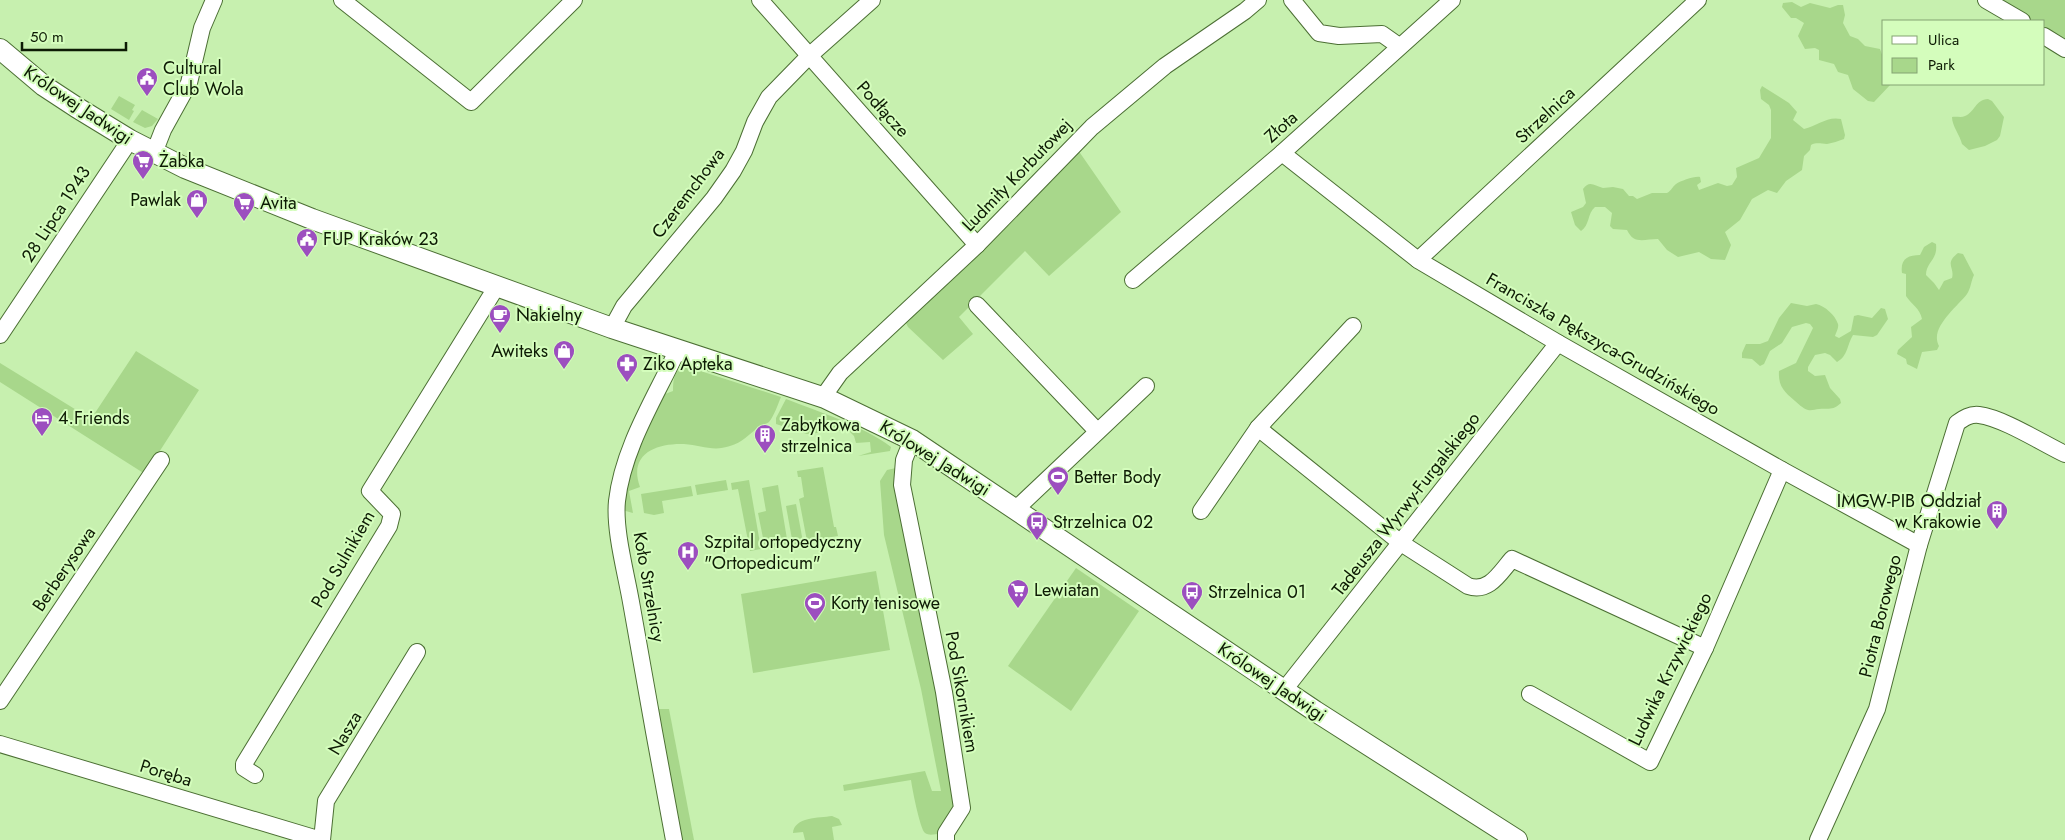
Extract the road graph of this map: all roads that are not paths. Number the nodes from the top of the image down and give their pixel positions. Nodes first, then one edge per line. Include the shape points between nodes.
1 (214, 0) edge
2 (342, 0) edge
3 (574, 0) edge
4 (760, 0) edge
5 (872, 0) edge
6 (1258, 0) edge
7 (1292, 0) edge
8 (1452, 0) edge
9 (1698, 0) edge
10 (1986, 0) edge
11 (2020, 20) edge
12 (2045, 37) edge
13 (1399, 46) junction
14 (0, 49) edge
15 (2065, 50) edge
16 (809, 56) junction
17 (130, 140) junction
18 (154, 153) junction
19 (1282, 153) junction
20 (977, 245) junction
21 (1418, 260) junction
22 (1133, 280) dead end
23 (497, 286) junction
24 (977, 305) dead end
25 (1353, 326) dead end
26 (612, 328) junction
27 (0, 335) edge
28 (1558, 343) junction
29 (677, 351) junction
30 (1146, 386) dead end
31 (825, 398) junction
32 (1258, 428) junction
33 (1098, 431) junction
34 (912, 440) junction
35 (2065, 454) edge
36 (161, 460) dead end
37 (1782, 470) junction
38 (1016, 509) junction
39 (1201, 511) dead end
40 (1401, 543) junction
41 (1919, 545) junction
42 (1705, 648) junction
43 (418, 652) dead end
44 (1284, 690) junction
45 (1530, 694) dead end
46 (0, 701) edge
47 (0, 744) edge
48 (254, 774) dead end
49 (322, 840) edge
50 (674, 840) edge
51 (946, 840) edge
52 (1517, 840) edge
53 (1818, 840) edge

1 - 18 street via 202,28 189,83
2 - 3 street via 471,102
4 - 16 street, Podłącze
5 - 16 street, Czeremchowa
6 - 20 street, Ludmiły Korbutowej via 1164,66 1092,127
7 - 13 street via 1319,33 1339,36 1382,34
8 - 13 street, Złota
9 - 21 street, Strzelnica
10 - 11 street
12 - 15 street
13 - 19 street, Złota
14 - 17 street, Królowej Jadwigi via 44,86
16 - 20 street, Podłącze
16 - 26 street, Czeremchowa via 770,97 733,171 624,306
17 - 18 street, Królowej Jadwigi
17 - 27 street, 28 Lipca 1943
18 - 23 street, Królowej Jadwigi via 264,201
19 - 21 street, Franciszka Pększyca-Grudzińskiego
19 - 22 street, Złota
20 - 31 street, Ludmiły Korbutowej via 840,373
21 - 28 street, Franciszka Pększyca-Grudzińskiego
23 - 26 street, Królowej Jadwigi
23 - 48 street, Pod Sulnikiem via 370,491 392,514 389,526 244,764 244,768
24 - 33 street
25 - 32 street
26 - 29 street, Królowej Jadwigi
28 - 37 street, Franciszka Pększyca-Grudzińskiego
28 - 40 street, Tadeusza Wyrwy-Furgalskiego
29 - 31 street, Królowej Jadwigi
29 - 50 street, Koło Strzelnicy via 634,441 617,502 621,542
30 - 33 street
31 - 34 street, Królowej Jadwigi
32 - 39 street
32 - 40 street
33 - 38 street
34 - 38 street, Królowej Jadwigi
34 - 51 street, Pod Sikornikiem via 904,460 902,485 944,692 962,808 946,833
35 - 41 street, Piotra Borowego via 2000,422 1978,415 1966,417 1958,423
36 - 46 street, Berberysowa
37 - 41 street, Franciszka Pększyca-Grudzińskiego
37 - 42 street, Ludwika Krzywickiego
38 - 44 street, Królowej Jadwigi
40 - 42 street via 1473,588 1490,584 1512,559
40 - 44 street, Tadeusza Wyrwy-Furgalskiego
41 - 53 street, Piotra Borowego via 1877,709
42 - 45 street, Ludwika Krzywickiego via 1650,762
43 - 49 street, Nasza via 326,801
44 - 52 street, Królowej Jadwigi
47 - 49 street, Poręba

